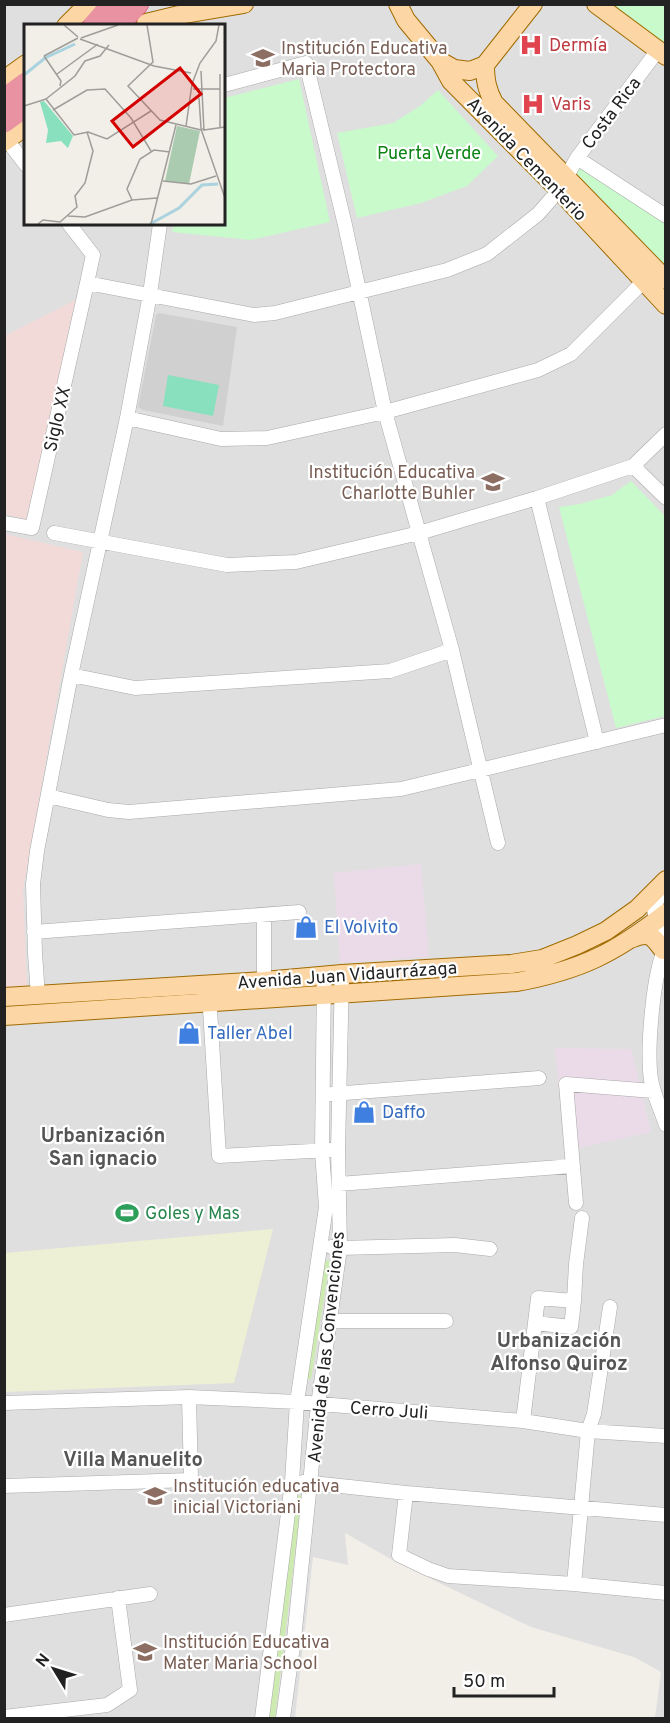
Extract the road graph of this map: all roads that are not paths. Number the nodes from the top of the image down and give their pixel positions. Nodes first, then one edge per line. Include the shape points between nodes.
1 (88, 4) edge
2 (112, 4) edge
3 (162, 4) edge
4 (244, 4) edge
5 (398, 4) edge
6 (533, 4) edge
7 (598, 5) edge
8 (142, 18) edge
9 (68, 24) edge
10 (95, 24) edge
11 (123, 24) edge
12 (662, 53) edge
13 (440, 61) junction
14 (24, 65) edge
15 (485, 65) junction
16 (4, 80) edge
17 (24, 84) edge
18 (225, 85) edge
19 (4, 99) edge
20 (24, 109) edge
21 (24, 127) edge
22 (5, 135) edge
23 (577, 158) junction
24 (24, 162) edge
25 (563, 183) junction
26 (666, 216) edge
27 (70, 225) edge
28 (160, 225) edge
29 (666, 280) edge
30 (643, 282) junction
31 (87, 283) junction
32 (359, 292) junction
33 (150, 294) junction
34 (666, 305) edge
35 (385, 412) junction
36 (127, 418) junction
37 (666, 434) edge
38 (633, 466) junction
39 (537, 498) junction
40 (666, 498) edge
41 (4, 523) edge
42 (54, 533) dead end
43 (419, 533) junction
44 (101, 542) junction
45 (452, 650) junction
46 (71, 675) junction
47 (666, 726) edge
48 (597, 742) junction
49 (482, 770) junction
50 (48, 796) junction
51 (498, 843) dead end
52 (664, 882) edge
53 (299, 912) dead end
54 (264, 915) junction
55 (661, 916) edge
56 (34, 932) junction
57 (633, 938) junction
58 (664, 948) edge
59 (333, 975) junction
60 (264, 981) junction
61 (209, 994) junction
62 (333, 994) junction
63 (38, 996) junction
64 (4, 998) edge
65 (4, 1016) edge
66 (539, 1078) dead end
67 (654, 1091) junction
68 (339, 1093) junction
69 (323, 1094) junction
70 (664, 1119) edge
71 (338, 1149) junction
72 (322, 1151) junction
73 (572, 1166) junction
74 (339, 1184) junction
75 (576, 1203) dead end
76 (582, 1218) dead end
77 (321, 1245) junction
78 (340, 1248) junction
79 (490, 1248) dead end
80 (574, 1300) junction
81 (610, 1307) dead end
82 (329, 1321) junction
83 (446, 1321) dead end
84 (535, 1323) junction
85 (189, 1397) junction
86 (297, 1402) junction
87 (4, 1403) edge
88 (318, 1405) junction
89 (523, 1421) junction
90 (588, 1431) junction
91 (666, 1436) edge
92 (292, 1482) junction
93 (311, 1482) junction
94 (4, 1486) edge
95 (406, 1493) junction
96 (582, 1507) junction
97 (666, 1515) edge
98 (574, 1584) junction
99 (666, 1593) edge
100 (150, 1594) dead end
101 (118, 1598) junction
102 (4, 1615) edge
103 (4, 1717) edge
104 (262, 1719) edge
105 (283, 1719) edge

1 - 9 main road
2 - 10 highway
3 - 8 main road
4 - 8 main road
5 - 13 main road, Avenida Cementerio via 406,20
6 - 15 main road
7 - 12 main road
8 - 11 highway
12 - 23 street, Costa Rica
13 - 15 main road via 454,69 470,71
13 - 25 main road, Avenida Cementerio via 451,81
14 - 16 main road
15 - 25 main road, Avenida Cementerio via 488,92 494,103
17 - 19 highway
18 - 32 street via 306,63
20 - 22 highway
21 - 22 main road
22 - 24 street
23 - 25 street, Costa Rica
23 - 26 street
25 - 29 main road, Avenida Cementerio
25 - 30 main road, Avenida Cementerio
25 - 32 street, Costa Rica via 538,214 487,254 447,270
27 - 31 street via 93,255
28 - 33 street
30 - 34 main road, Avenida Cementerio
30 - 35 street via 572,354 538,370
31 - 33 street, Costa Rica
31 - 41 street, Siglo XX via 32,528
32 - 33 street, Costa Rica via 254,315
32 - 35 street
33 - 36 street
35 - 36 street via 267,438 221,439
35 - 43 street
36 - 44 street
37 - 38 street
38 - 39 street
38 - 40 street
39 - 43 street
39 - 48 street
42 - 44 street
43 - 44 street via 296,562 228,565
43 - 45 street
44 - 46 street
45 - 46 street via 390,671 135,688
45 - 49 street
46 - 50 street
47 - 48 street
48 - 49 street
49 - 50 street via 400,789 129,812
49 - 51 street
50 - 56 street via 36,851
52 - 55 street via 654,910
52 - 59 main road, Avenida Juan Vidaurrázaga via 637,909 606,931 542,959
53 - 54 street
54 - 56 street
54 - 60 street
55 - 57 main road, Avenida Juan Vidaurrázaga
55 - 58 street
56 - 63 street
57 - 58 main road via 650,935
57 - 62 main road, Avenida Juan Vidaurrázaga via 584,965 527,980
58 - 67 street via 651,1021 650,1072
59 - 60 main road, Avenida Juan Vidaurrázaga
59 - 62 street, Avenida de las Convenciones
60 - 61 main road, Avenida Juan Vidaurrázaga
61 - 62 main road, Avenida Juan Vidaurrázaga
61 - 63 main road, Avenida Juan Vidaurrázaga
61 - 65 main road, Avenida Juan Vidaurrázaga
61 - 72 street via 219,1156
62 - 68 street, Avenida de las Convenciones
62 - 69 street, Avenida de las Convenciones
63 - 64 main road, Avenida Juan Vidaurrázaga
66 - 68 street
67 - 70 street
67 - 73 street via 566,1084
68 - 69 street
68 - 71 street, Avenida de las Convenciones
69 - 72 street, Avenida de las Convenciones
71 - 72 street
71 - 74 street, Avenida de las Convenciones
72 - 77 street, Avenida de las Convenciones via 326,1207
73 - 74 street
73 - 75 street
74 - 78 street, Avenida de las Convenciones
76 - 80 street
77 - 78 street
77 - 86 street, Avenida de las Convenciones
78 - 79 street
78 - 82 street, Avenida de las Convenciones
80 - 84 street via 538,1298
80 - 84 street via 572,1327
81 - 90 street
82 - 83 street
82 - 88 street, Avenida de las Convenciones
84 - 89 street
85 - 86 street, Cerro Juli
85 - 87 street, Cerro Juli
85 - 94 street via 191,1480
86 - 88 street, Cerro Juli
86 - 92 street, Avenida de las Convenciones
88 - 89 street, Cerro Juli
88 - 93 street, Avenida de las Convenciones
89 - 90 street, Cerro Juli
90 - 91 street, Cerro Juli
90 - 96 street
92 - 93 street
92 - 104 street, Avenida de las Convenciones
93 - 95 street
93 - 105 street, Avenida de las Convenciones
95 - 96 street
95 - 98 street via 399,1555 448,1576
96 - 97 street
96 - 98 street
98 - 99 street
100 - 101 street
101 - 102 street
101 - 103 street via 130,1690 107,1705

